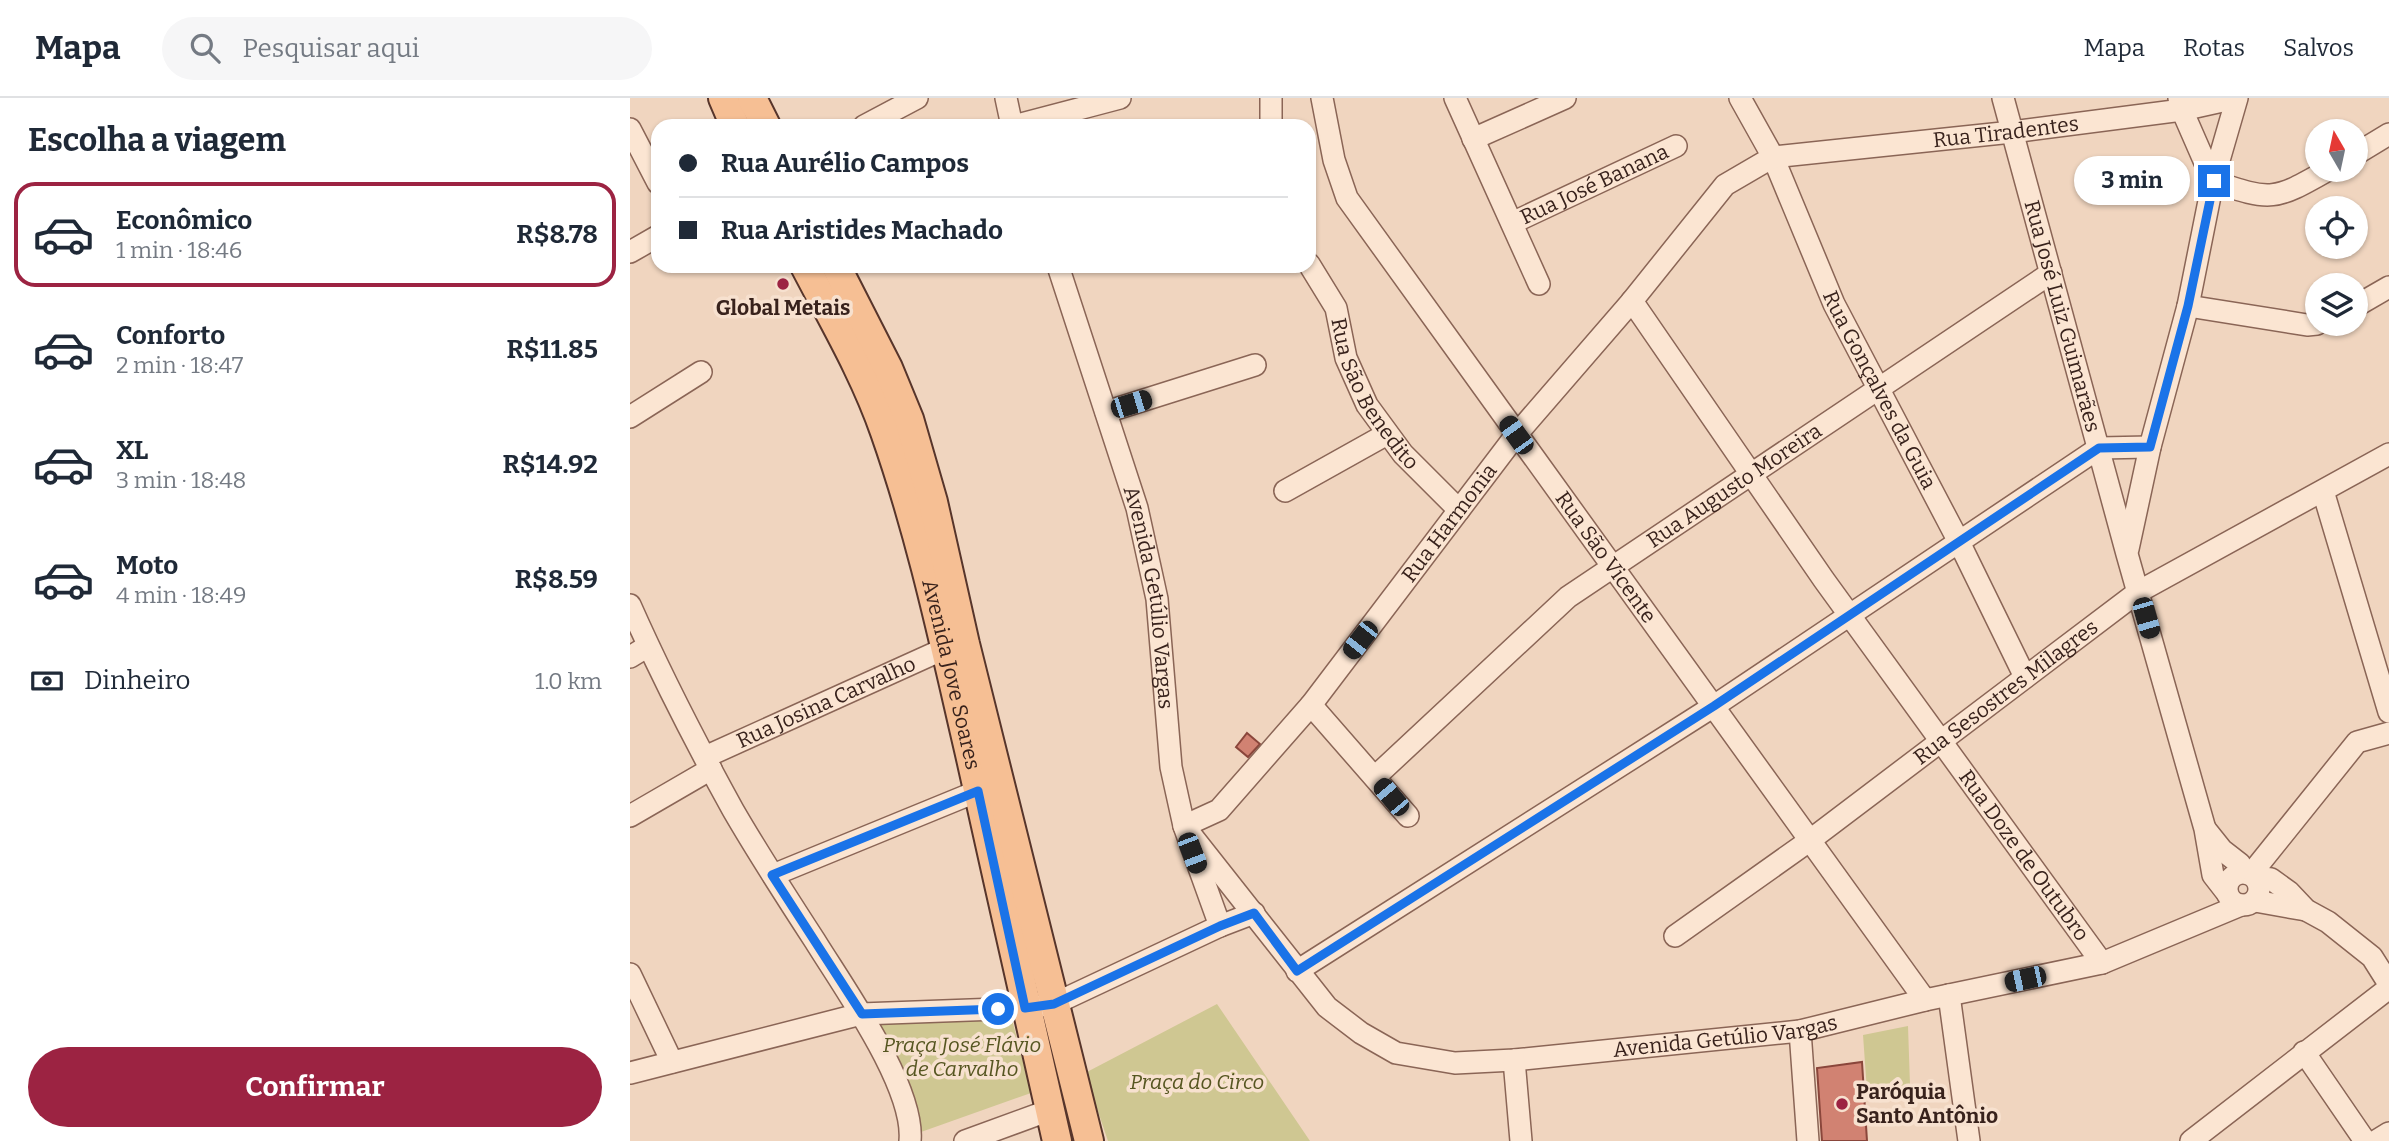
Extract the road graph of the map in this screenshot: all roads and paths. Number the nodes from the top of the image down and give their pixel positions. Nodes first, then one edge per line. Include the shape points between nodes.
1 (723, 98) edge
2 (752, 98) edge
3 (917, 98) edge
4 (1006, 98) edge
5 (1120, 98) edge
6 (1271, 98) edge
7 (1322, 98) edge
8 (1455, 98) edge
9 (1565, 98) edge
10 (1740, 98) edge
11 (2003, 98) edge
12 (2236, 98) edge
13 (2180, 104) edge
14 (732, 119) edge
15 (762, 119) edge
16 (877, 119) edge
17 (1011, 119) edge
18 (1040, 119) edge
19 (1271, 119) edge
20 (630, 129) edge
21 (2012, 132) junction
22 (2389, 134) edge
23 (1473, 139) junction
24 (1676, 146) dead end
25 (2368, 147) edge
26 (1773, 157) junction
27 (651, 170) edge
28 (2214, 181) junction
29 (2305, 182) edge
30 (1512, 223) junction
31 (651, 240) edge
32 (630, 252) edge
33 (809, 273) edge
34 (840, 273) edge
35 (1060, 273) edge
36 (1315, 273) edge
37 (2051, 273) junction
38 (1539, 284) dead end
39 (2389, 287) edge
40 (2368, 299) edge
41 (1632, 301) junction
42 (2188, 306) junction
43 (2305, 325) edge
44 (1255, 365) dead end
45 (701, 372) dead end
46 (1877, 389) junction
47 (1106, 411) junction
48 (630, 416) edge
49 (1387, 434) junction
50 (1516, 435) junction
51 (2150, 447) junction
52 (2099, 448) junction
53 (2389, 454) edge
54 (1751, 474) junction
55 (1285, 491) dead end
56 (2323, 491) junction
57 (1460, 510) junction
58 (1958, 540) junction
59 (2127, 554) junction
60 (1612, 567) junction
61 (2138, 592) junction
62 (630, 605) edge
63 (1850, 615) junction
64 (946, 648) junction
65 (639, 652) edge
66 (2025, 677) junction
67 (1311, 705) junction
68 (1714, 706) junction
69 (2389, 712) edge
70 (2389, 733) edge
71 (1941, 741) junction
72 (708, 763) junction
73 (1375, 777) junction
74 (978, 791) junction
75 (630, 816) edge
76 (1408, 816) dead end
77 (1184, 826) junction
78 (2205, 829) junction
79 (1809, 841) junction
80 (772, 875) junction
81 (2250, 875) junction
82 (2241, 900) junction
83 (2306, 910) junction
84 (1254, 913) junction
85 (1220, 926) junction
86 (1675, 936) dead end
87 (2380, 952) edge
88 (2102, 963) junction
89 (1297, 971) junction
90 (630, 974) edge
91 (2389, 986) edge
92 (1949, 995) junction
93 (1925, 1000) junction
94 (1054, 1004) junction
95 (1025, 1008) junction
96 (862, 1014) junction
97 (1800, 1031) junction
98 (2304, 1052) junction
99 (1514, 1060) junction
100 (672, 1062) junction
101 (630, 1073) edge
102 (1050, 1110) junction
103 (2389, 1133) edge
104 (1520, 1140) edge
105 (910, 1141) edge
106 (965, 1141) edge
107 (1057, 1141) edge
108 (1089, 1141) edge
109 (1808, 1141) edge
110 (1969, 1141) edge
111 (2191, 1141) edge
112 (2365, 1141) edge
113 (2376, 1141) edge

1 - 14 main road
2 - 15 main road
3 - 16 street
4 - 17 street
5 - 18 street
6 - 19 street
7 - 50 street, Rua São Vicente via 1347,198
8 - 23 street
9 - 23 street
10 - 26 street, Rua Gonçalves da Guia
11 - 21 street, Rua José Luiz Guimarães
12 - 13 street, Rua Tiradentes
12 - 28 street
13 - 21 street, Rua Tiradentes
13 - 28 street
20 - 27 street
21 - 26 street, Rua Tiradentes
21 - 37 street, Rua José Luiz Guimarães
22 - 25 street
23 - 30 street
24 - 30 street, Rua José Banana
26 - 41 street, Rua Harmonia via 1725,185
26 - 46 street, Rua Gonçalves da Guia via 1834,304
28 - 29 street via 2251,195 2276,196
28 - 42 street
30 - 38 street
31 - 32 street
33 - 64 main road, Avenida Jove Soares via 864,380 885,432
34 - 94 main road, Avenida Jove Soares via 909,419
35 - 47 street, Avenida Getúlio Vargas
36 - 49 street, Rua São Benedito via 1336,308 1346,358 1367,405
37 - 46 street, Rua Augusto Moreira
37 - 52 street, Rua José Luiz Guimarães
39 - 40 street
41 - 50 street, Rua Harmonia
41 - 54 street, Rua Doze de Outubro
42 - 43 street
42 - 51 street
44 - 47 street
45 - 48 street
46 - 54 street, Rua Augusto Moreira
46 - 58 street, Rua Gonçalves da Guia
47 - 77 street, Avenida Getúlio Vargas via 1138,508 1157,599 1171,767
49 - 55 street
49 - 57 street, Rua São Benedito
50 - 57 street, Rua Harmonia
50 - 60 street, Rua São Vicente
51 - 52 street
51 - 59 street
52 - 58 street
52 - 59 street, Rua José Luiz Guimarães
53 - 56 street, Rua Sesostres Milagres
54 - 60 street, Rua Augusto Moreira
54 - 63 street, Rua Doze de Outubro
56 - 61 street, Rua Sesostres Milagres
56 - 69 street
57 - 67 street, Rua Harmonia
58 - 63 street
58 - 66 street, Rua Gonçalves da Guia
59 - 61 street, Rua José Luiz Guimarães
60 - 68 street, Rua São Vicente
60 - 73 street, Rua Augusto Moreira via 1568,597
61 - 66 street, Rua Sesostres Milagres
61 - 78 street, Rua José Luiz Guimarães
62 - 65 street
63 - 68 street
63 - 71 street, Rua Doze de Outubro
64 - 72 street, Rua Josina Carvalho
64 - 74 main road, Avenida Jove Soares
65 - 72 street
66 - 71 street, Rua Sesostres Milagres
67 - 73 street
67 - 77 street, Rua Harmonia via 1219,810
68 - 79 street, Rua São Vicente
68 - 89 street
70 - 81 street via 2357,742
71 - 79 street, Rua Sesostres Milagres
71 - 88 street, Rua Doze de Outubro
72 - 75 street, Rua Josina Carvalho
72 - 80 street
73 - 76 street
74 - 80 street
74 - 95 main road, Avenida Jove Soares
77 - 84 street, Avenida Getúlio Vargas
77 - 85 street
78 - 81 street
78 - 82 street, Rua José Luiz Guimarães via 2213,875
79 - 86 street, Rua Sesostres Milagres
79 - 93 street, Rua São Vicente
80 - 96 street
81 - 82 street via 2260,890
81 - 82 street via 2228,883
81 - 83 street via 2271,879
82 - 83 street
82 - 88 street, Avenida Getúlio Vargas
83 - 87 street
84 - 85 street
84 - 89 street, Avenida Getúlio Vargas
85 - 94 street
87 - 91 street
88 - 92 street, Avenida Getúlio Vargas
89 - 99 street, Avenida Getúlio Vargas via 1327,1007 1396,1053 1455,1063
90 - 100 street
91 - 98 street
92 - 93 street, Avenida Getúlio Vargas
92 - 110 street
93 - 97 street, Avenida Getúlio Vargas
94 - 95 street
94 - 108 main road, Avenida Jove Soares
95 - 96 street
95 - 102 main road, Avenida Jove Soares
96 - 100 street
96 - 105 street via 902,1092
97 - 99 street, Avenida Getúlio Vargas
97 - 109 street
98 - 111 street
98 - 112 street
99 - 104 street
100 - 101 street
102 - 106 street
102 - 107 main road, Avenida Jove Soares
103 - 113 street

